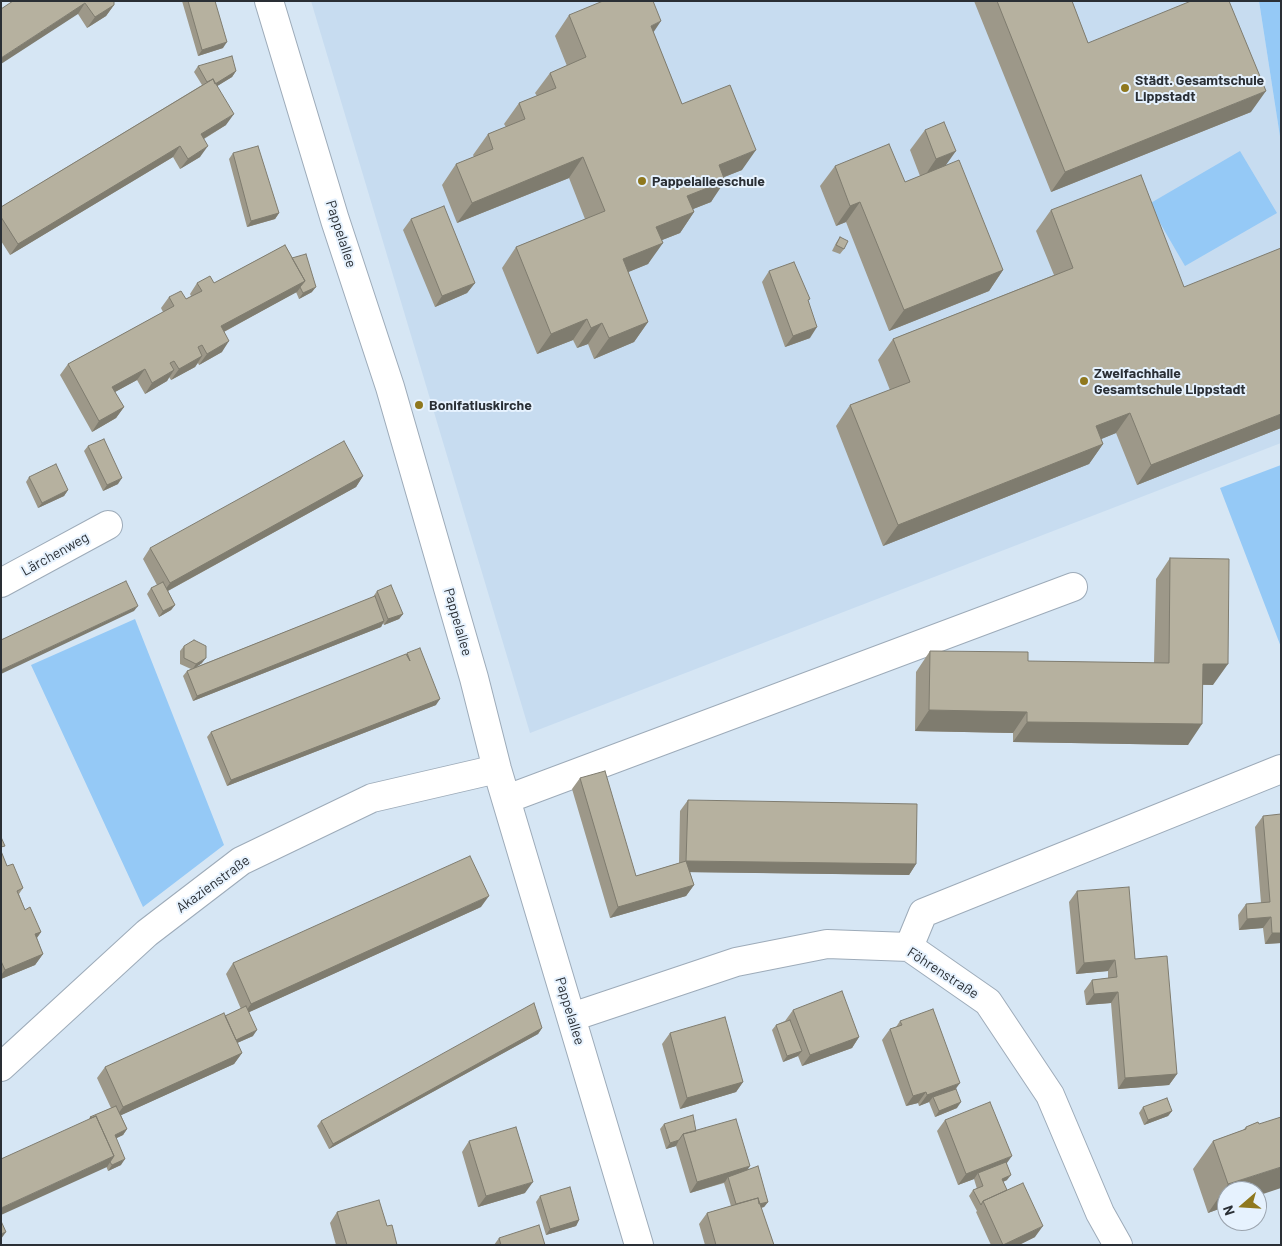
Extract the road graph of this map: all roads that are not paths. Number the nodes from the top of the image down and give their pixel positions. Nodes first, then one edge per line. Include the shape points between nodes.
1 (269, 1) edge
2 (108, 525) dead end
3 (1, 583) edge
4 (1073, 587) dead end
5 (497, 769) junction
6 (1281, 770) edge
7 (507, 799) junction
8 (909, 947) junction
9 (572, 1017) junction
10 (1, 1067) edge
11 (639, 1245) edge
12 (1118, 1245) edge

1 - 5 street, Pappelallee via 390,387
2 - 3 street, Lärchenweg
4 - 7 street
5 - 7 street, Pappelallee
5 - 10 street, Akazienstraße via 372,798 241,861 146,934
6 - 8 street via 923,913
7 - 9 street, Pappelallee
8 - 9 street, Föhrenstraße via 827,944 746,960
8 - 12 street, Föhrenstraße via 988,1002 1050,1094 1100,1213
9 - 11 street, Pappelallee

